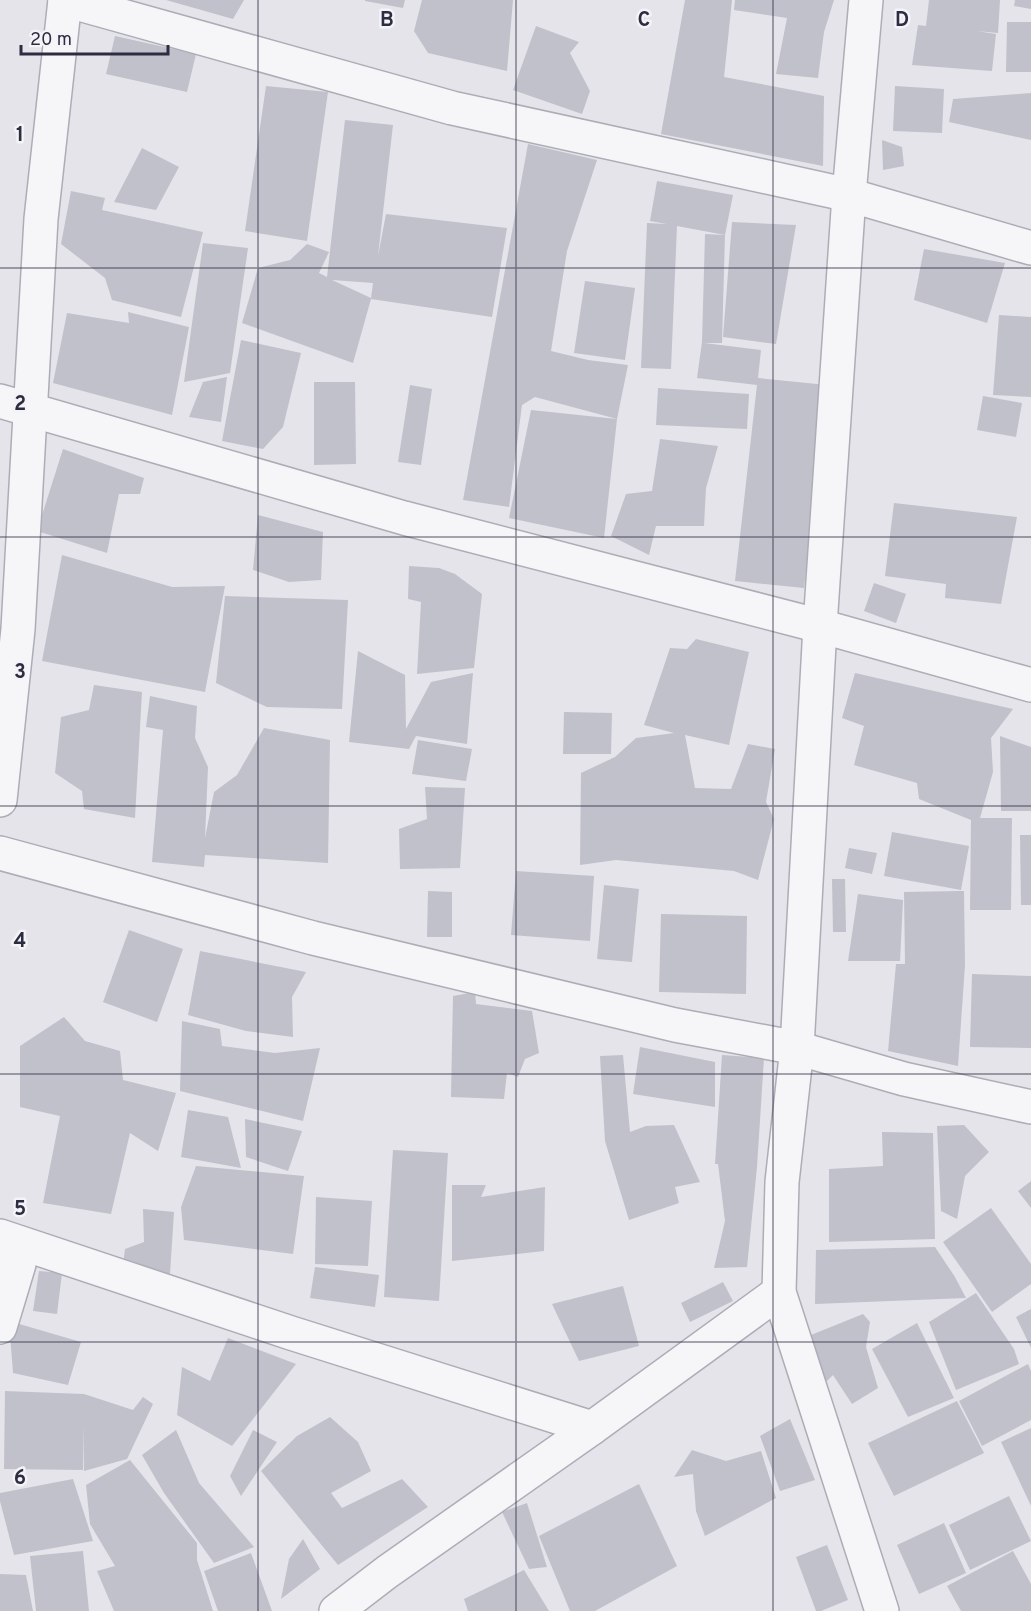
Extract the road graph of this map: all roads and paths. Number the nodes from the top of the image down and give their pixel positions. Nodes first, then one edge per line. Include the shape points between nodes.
1 (65, 0) edge
2 (866, 0) edge
3 (849, 195) junction
4 (1031, 249) edge
5 (15, 405) edge
6 (820, 626) junction
7 (1031, 685) edge
8 (0, 800) edge
9 (0, 853) edge
10 (797, 1048) junction
11 (1031, 1107) edge
12 (0, 1236) edge
13 (0, 1250) edge
14 (779, 1292) junction
15 (0, 1327) edge
16 (592, 1428) junction
17 (336, 1611) edge
18 (882, 1611) edge

1 - 3 street via 452,108
1 - 5 street via 41,219
2 - 3 street
3 - 4 street
3 - 6 street
5 - 6 street via 404,518
5 - 8 street via 18,629
6 - 7 street
6 - 10 street
9 - 10 street via 314,938 675,1025
10 - 11 street via 904,1079
10 - 14 street via 782,1182
12 - 16 street
13 - 15 street via 19,1264
14 - 16 street
14 - 18 street
16 - 17 street

